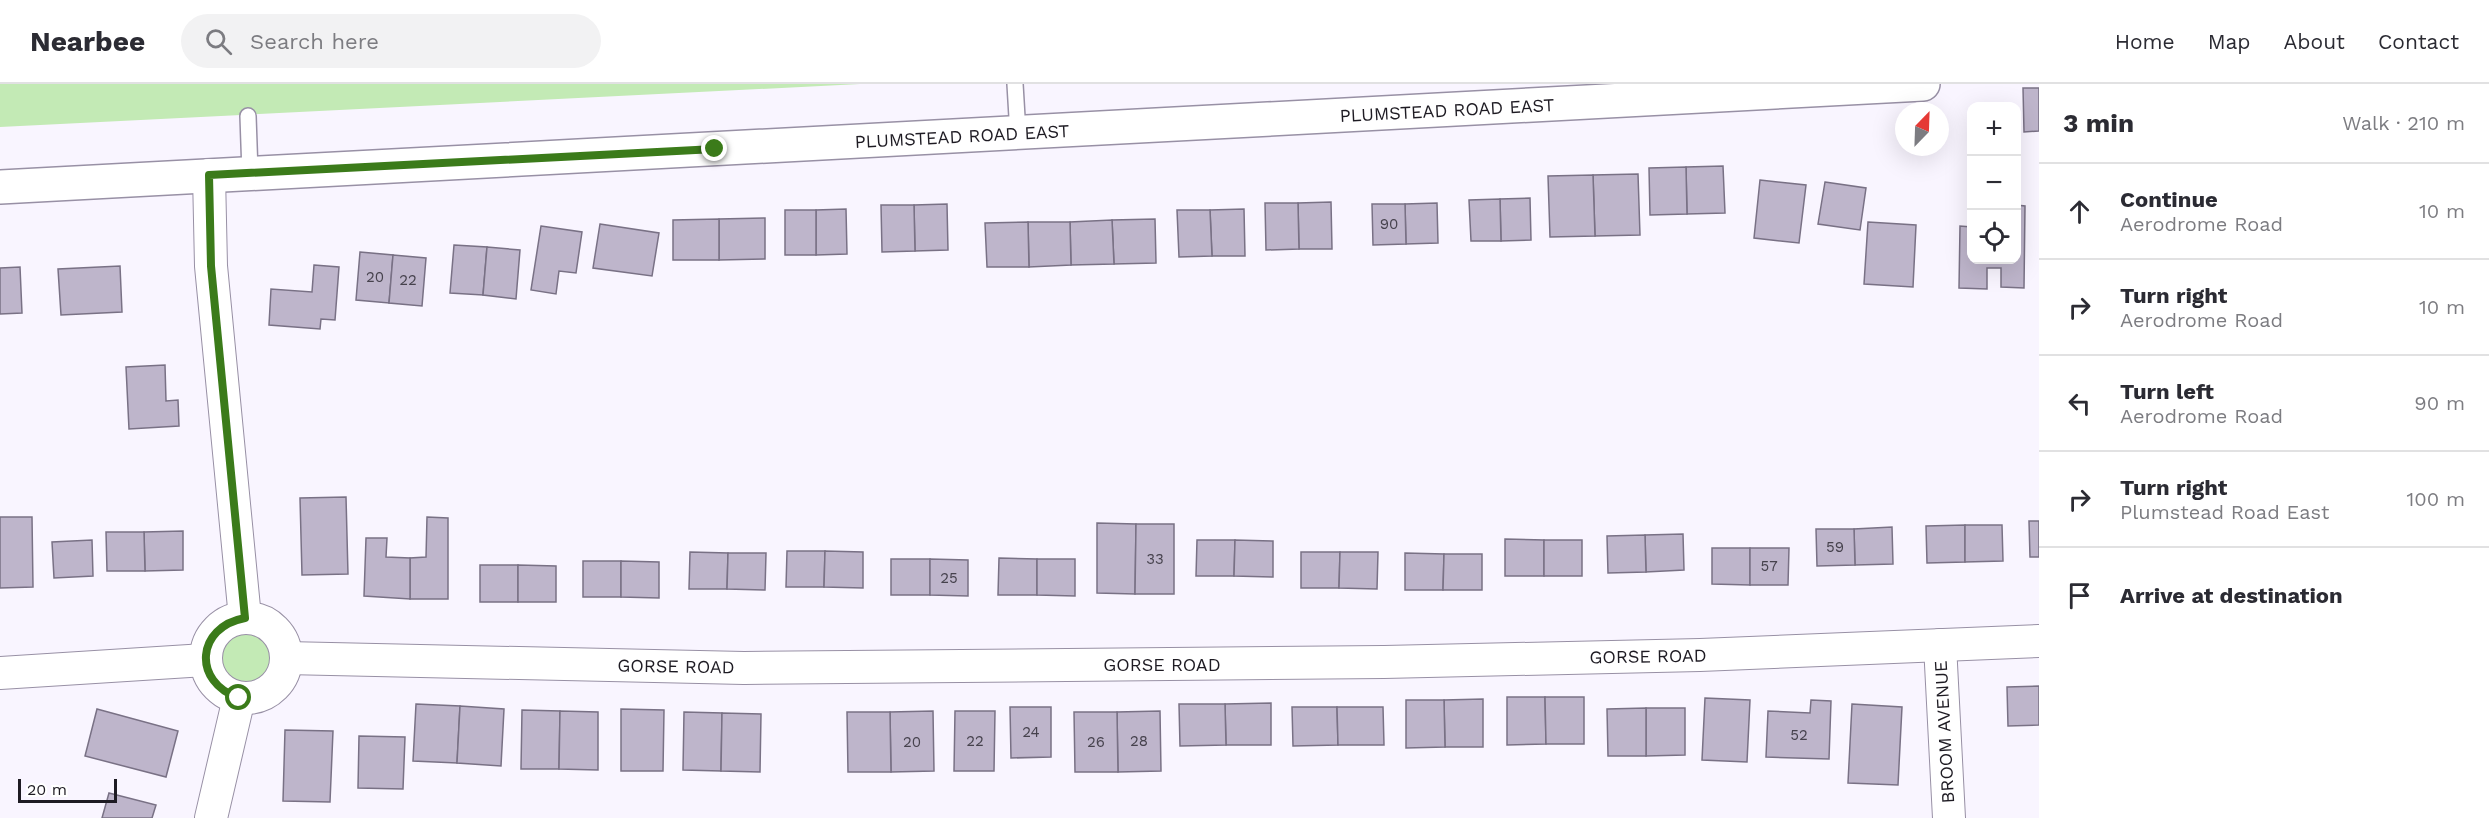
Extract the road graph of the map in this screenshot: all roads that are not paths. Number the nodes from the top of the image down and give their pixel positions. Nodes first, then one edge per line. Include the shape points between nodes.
1 (1015, 84) edge
2 (1923, 84) edge
3 (1877, 85) edge
4 (248, 116) dead end
5 (1018, 134) junction
6 (250, 173) junction
7 (209, 175) junction
8 (0, 187) edge
9 (245, 618) junction
10 (2039, 641) edge
11 (1940, 645) junction
12 (286, 658) junction
13 (206, 660) junction
14 (0, 673) edge
15 (239, 698) junction
16 (211, 818) edge
17 (1949, 818) edge

1 - 5 lane
2 - 3 street, PLUMSTEAD ROAD EAST
3 - 5 street, PLUMSTEAD ROAD EAST
4 - 6 lane
5 - 6 street, PLUMSTEAD ROAD EAST
6 - 7 street, PLUMSTEAD ROAD EAST
7 - 8 street, PLUMSTEAD ROAD EAST
7 - 9 street via 211,266
9 - 12 street via 258,620 278,634
9 - 13 street via 233,620 213,635
10 - 11 street, GORSE ROAD
11 - 12 street, GORSE ROAD via 1700,656 744,668
11 - 17 street, BROOM AVENUE
12 - 15 street via 283,672 271,688 253,698
13 - 14 street
13 - 15 street via 216,685
15 - 16 street

